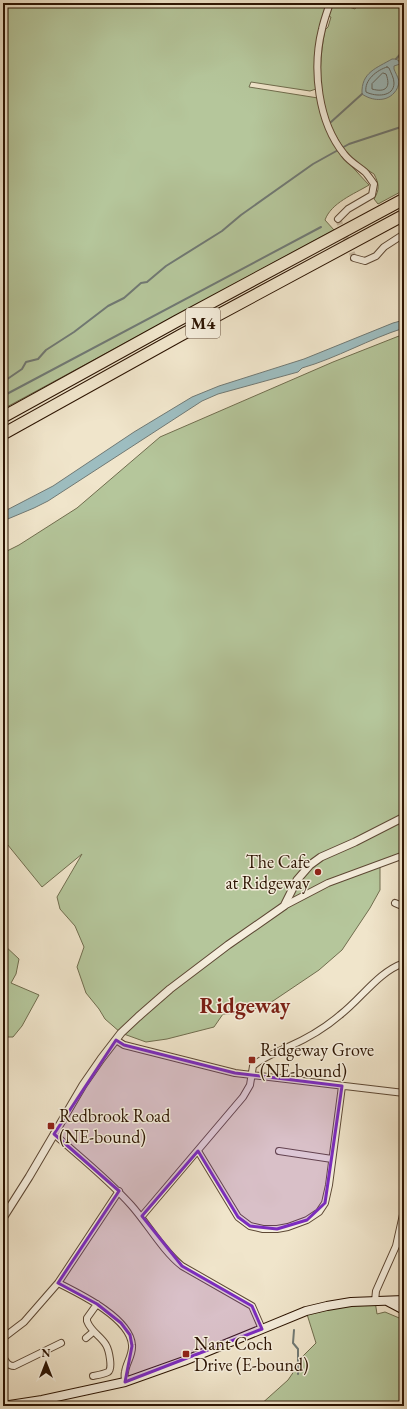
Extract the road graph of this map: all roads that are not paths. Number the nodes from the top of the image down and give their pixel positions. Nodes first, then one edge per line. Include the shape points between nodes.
1 (330, 3) edge
2 (404, 199) edge
3 (404, 215) edge
4 (338, 219) dead end
5 (404, 234) edge
6 (354, 258) dead end
7 (3, 417) edge
8 (3, 434) edge
9 (404, 817) edge
10 (404, 855) edge
11 (395, 903) dead end
12 (404, 905) edge
13 (284, 906) junction
14 (404, 963) edge
15 (116, 1040) junction
16 (251, 1075) junction
17 (342, 1086) junction
18 (404, 1093) edge
19 (54, 1134) junction
20 (198, 1151) junction
21 (279, 1151) dead end
22 (332, 1159) junction
23 (119, 1191) junction
24 (404, 1210) edge
25 (142, 1216) junction
26 (3, 1218) edge
27 (58, 1282) junction
28 (404, 1300) edge
29 (375, 1301) junction
30 (387, 1301) junction
31 (97, 1304) junction
32 (404, 1310) edge
33 (262, 1329) junction
34 (94, 1332) junction
35 (3, 1338) edge
36 (86, 1338) dead end
37 (61, 1343) dead end
38 (3, 1356) edge
39 (93, 1376) dead end
40 (125, 1382) junction
41 (3, 1406) edge

1 - 4 street via 322,31 318,64 319,95 325,121 344,154 365,172 374,184 372,195 348,209
2 - 7 highway, M4
3 - 8 highway, M4
5 - 6 street via 384,247 376,256 365,261
9 - 13 street via 321,856 297,880
10 - 13 street via 328,883
11 - 12 street
13 - 15 street via 170,989
14 - 16 street via 383,975 342,1014 313,1034 261,1059 253,1066
15 - 16 street via 138,1049 228,1072
15 - 19 street via 83,1085
16 - 17 street
16 - 20 street via 250,1085 243,1097
17 - 18 street
17 - 22 street
19 - 23 street
19 - 26 street
20 - 22 street via 238,1218 250,1226 263,1229 288,1227 308,1220 319,1212 325,1204
20 - 25 street
21 - 22 street
23 - 25 street
23 - 27 street
24 - 29 street via 399,1237 376,1291
25 - 33 street via 174,1260 252,1306
27 - 31 street
27 - 35 street via 24,1322
28 - 30 main road
29 - 30 main road
29 - 33 main road via 306,1311
30 - 32 main road
31 - 34 street via 87,1318
31 - 40 street via 121,1323 130,1335 132,1346
33 - 40 main road
34 - 36 street
34 - 39 street via 106,1344 111,1370
37 - 38 street via 14,1366 8,1364
40 - 41 main road

